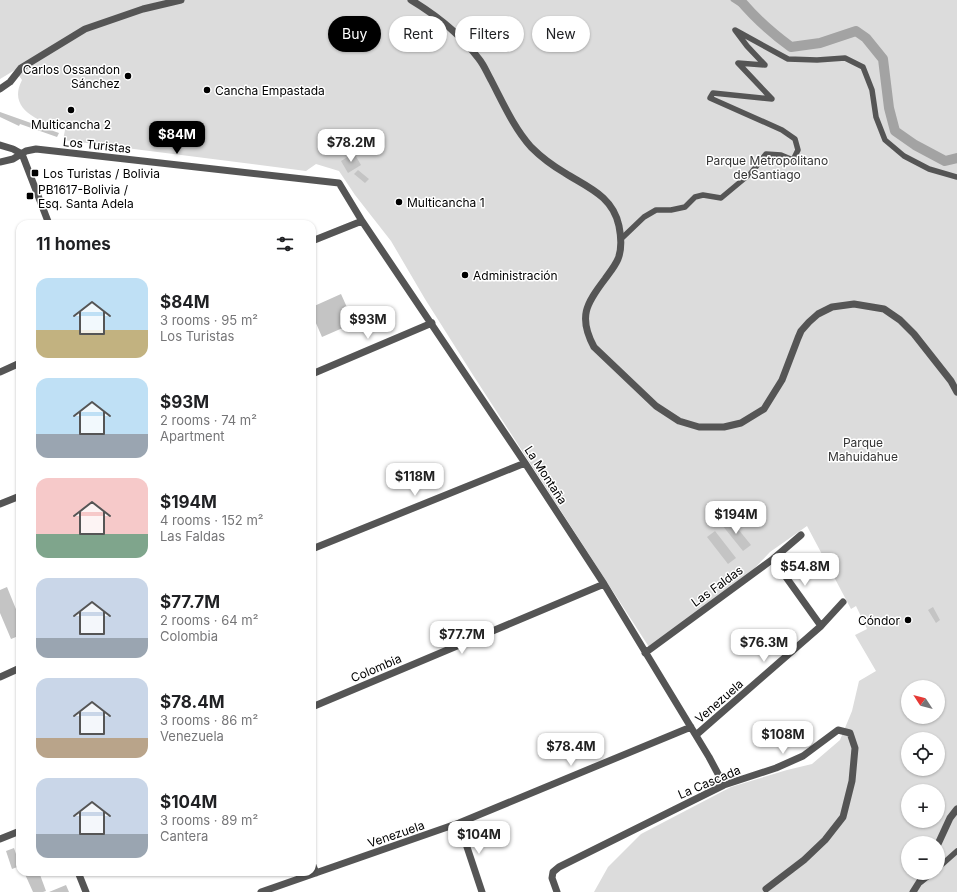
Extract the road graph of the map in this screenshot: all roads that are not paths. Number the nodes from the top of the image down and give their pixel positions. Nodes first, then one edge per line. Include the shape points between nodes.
1 (181, 0) edge
2 (411, 0) edge
3 (0, 89) edge
4 (0, 145) edge
5 (22, 154) junction
6 (0, 162) edge
7 (957, 177) edge
8 (339, 183) joint
9 (47, 220) edge
10 (362, 220) junction
11 (621, 239) junction
12 (316, 240) edge
13 (432, 323) junction
14 (16, 365) edge
15 (0, 372) edge
16 (316, 372) edge
17 (957, 392) edge
18 (525, 463) junction
19 (16, 498) edge
20 (0, 504) edge
21 (800, 535) dead end
22 (316, 547) edge
23 (773, 559) junction
24 (604, 584) junction
25 (844, 602) dead end
26 (821, 626) junction
27 (645, 653) junction
28 (16, 670) edge
29 (0, 676) edge
30 (316, 706) edge
31 (691, 727) junction
32 (696, 735) junction
33 (724, 785) junction
34 (957, 809) edge
35 (459, 823) junction
36 (16, 833) edge
37 (942, 836) edge
38 (0, 839) edge
39 (957, 851) edge
40 (945, 862) edge
41 (316, 873) edge
42 (80, 876) edge
43 (307, 876) edge
44 (921, 880) edge
45 (924, 880) edge
46 (918, 885) junction
47 (766, 889) dead end
48 (86, 892) edge
49 (261, 892) edge
50 (482, 892) edge
51 (557, 892) edge
52 (913, 892) edge

1 - 3 street via 143,9 85,29 22,68
2 - 11 street via 449,28 480,59 514,124 531,148 564,173 589,186 613,209
4 - 5 street
5 - 6 street, Los Turistas
5 - 8 street, Los Turistas via 36,149
5 - 9 street
7 - 11 street via 929,169 904,156 885,140 863,67 846,58 788,59 735,30 765,65 738,63 772,99 713,93 710,98 782,130 795,139 798,150 793,160 781,155 766,154 751,173 721,198 703,195 695,197 685,207 656,210 644,217
8 - 10 street, La Montaña
10 - 12 street
10 - 13 street, La Montaña
11 - 17 street via 618,258 613,268 588,303 585,319 587,335 594,347 656,406 679,421 699,427 724,427 741,423 764,409 782,380 798,338 809,322 832,307 854,304 884,309 900,320 914,334
13 - 16 street
13 - 18 street, La Montaña
14 - 15 street
18 - 22 street
18 - 24 street, La Montaña
19 - 20 street
21 - 23 street, Las Faldas
23 - 26 street
23 - 27 street, Las Faldas
24 - 27 street, La Montaña
24 - 30 street, Colombia
25 - 26 street, Venezuela
26 - 32 street, Venezuela
27 - 31 street, La Montaña
28 - 29 street
31 - 32 street, La Montaña
31 - 35 street, Venezuela
32 - 33 street, La Montaña
33 - 47 street, La Cascada via 804,756 838,730 850,733 855,748 852,781 843,817 825,840 804,860
33 - 51 street, La Cascada via 558,867 552,878
34 - 37 street
35 - 41 street, Venezuela
35 - 50 street
36 - 38 street
39 - 40 street
42 - 48 street
43 - 49 street, Venezuela
44 - 46 street
45 - 46 street
46 - 52 street

